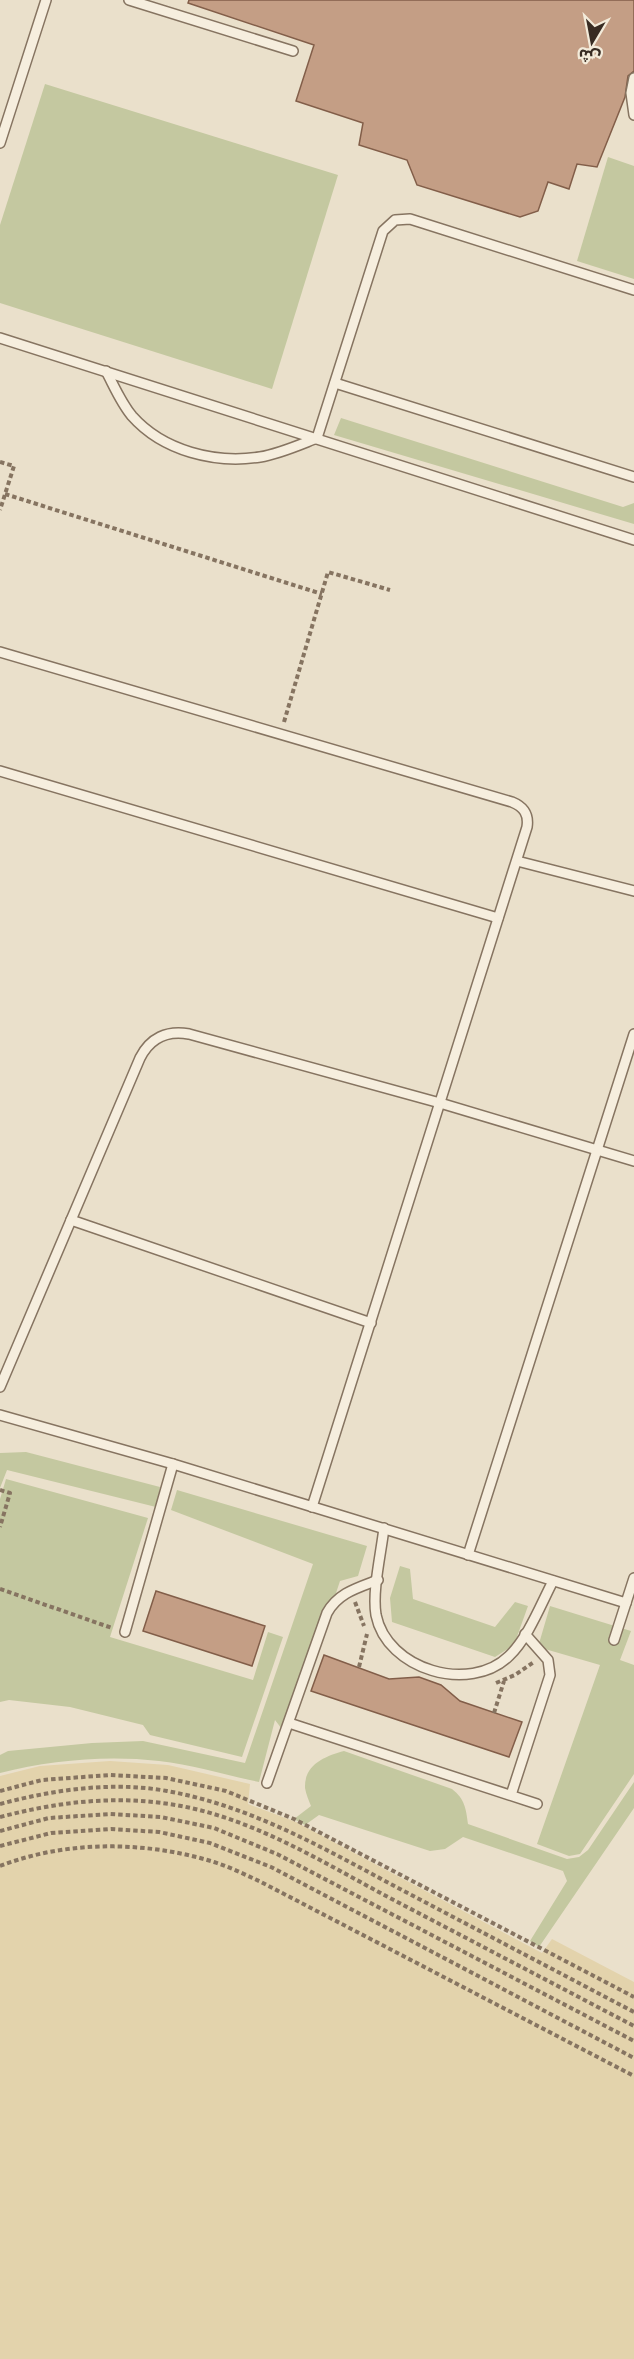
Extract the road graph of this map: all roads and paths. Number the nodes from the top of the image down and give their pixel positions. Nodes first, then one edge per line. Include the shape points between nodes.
1 (45, 0) edge
2 (129, 0) edge
3 (293, 51) dead end
4 (634, 78) edge
5 (634, 115) edge
6 (0, 143) edge
7 (634, 290) edge
8 (0, 338) edge
9 (106, 371) junction
10 (335, 383) junction
11 (317, 438) junction
12 (0, 462) edge
13 (634, 477) edge
14 (5, 494) junction
15 (0, 510) edge
16 (634, 540) edge
17 (390, 590) dead end
18 (322, 594) junction
19 (0, 652) edge
20 (280, 734) junction
21 (0, 771) edge
22 (517, 861) junction
23 (634, 891) edge
24 (498, 918) junction
25 (634, 1034) edge
26 (440, 1103) junction
27 (597, 1150) junction
28 (634, 1161) edge
29 (71, 1220) junction
30 (371, 1323) junction
31 (0, 1387) edge
32 (0, 1416) edge
33 (173, 1464) junction
34 (0, 1490) edge
35 (312, 1507) junction
36 (0, 1527) edge
37 (384, 1528) junction
38 (468, 1555) junction
39 (634, 1578) edge
40 (378, 1580) junction
41 (553, 1581) junction
42 (0, 1589) edge
43 (626, 1603) junction
44 (124, 1632) joint
45 (367, 1634) dead end
46 (525, 1634) junction
47 (614, 1640) dead end
48 (358, 1667) dead end
49 (505, 1680) dead end
50 (494, 1713) dead end
51 (289, 1723) junction
52 (267, 1784) dead end
53 (0, 1791) edge
54 (511, 1796) junction
55 (0, 1804) edge
56 (537, 1804) dead end
57 (0, 1817) edge
58 (0, 1831) edge
59 (0, 1846) edge
60 (0, 1866) edge
61 (634, 1997) edge
62 (634, 2012) edge
63 (634, 2026) edge
64 (634, 2041) edge
65 (634, 2058) edge
66 (634, 2076) edge

1 - 6 lane
2 - 3 lane
4 - 5 lane
7 - 10 lane via 410,219 395,220 383,231
8 - 9 lane
9 - 11 lane
9 - 11 lane via 132,416 152,434 206,457 262,457
10 - 11 lane
10 - 13 lane
11 - 16 lane
12 - 14 path via 14,466
14 - 15 path
14 - 18 path
17 - 18 path via 328,572
18 - 20 path
19 - 20 lane
20 - 22 lane via 519,804 528,820
21 - 24 lane
22 - 23 lane
22 - 24 lane
24 - 26 lane
25 - 27 lane
26 - 27 lane
26 - 29 lane via 172,1032 144,1050
26 - 30 lane
27 - 28 lane
27 - 38 lane
29 - 30 lane
29 - 31 lane
30 - 35 lane
32 - 33 lane
33 - 35 lane
33 - 44 lane
34 - 36 path via 10,1493
35 - 37 lane
37 - 38 lane
37 - 40 lane
38 - 41 lane
39 - 43 lane
40 - 46 lane via 376,1614 389,1644 401,1656 431,1669 460,1676 488,1671 510,1656
40 - 51 lane via 345,1593 331,1605
41 - 43 lane
41 - 46 lane
42 - 44 path
43 - 47 lane
45 - 48 path
46 - 54 lane via 548,1660 550,1675
49 - 50 path
51 - 52 lane
51 - 54 lane
53 - 61 path via 42,1780 110,1775 166,1778 226,1791 294,1819
54 - 56 lane
55 - 62 path via 44,1792 110,1787 165,1791 222,1803 288,1830
57 - 63 path via 46,1805 110,1800 163,1803 218,1815 283,1842
58 - 64 path via 49,1818 110,1814 161,1817 214,1828 277,1854
59 - 65 path via 51,1833 111,1828 159,1832 210,1843 271,1867
60 - 66 path via 64,1850 115,1846 165,1851 214,1862 261,1882

